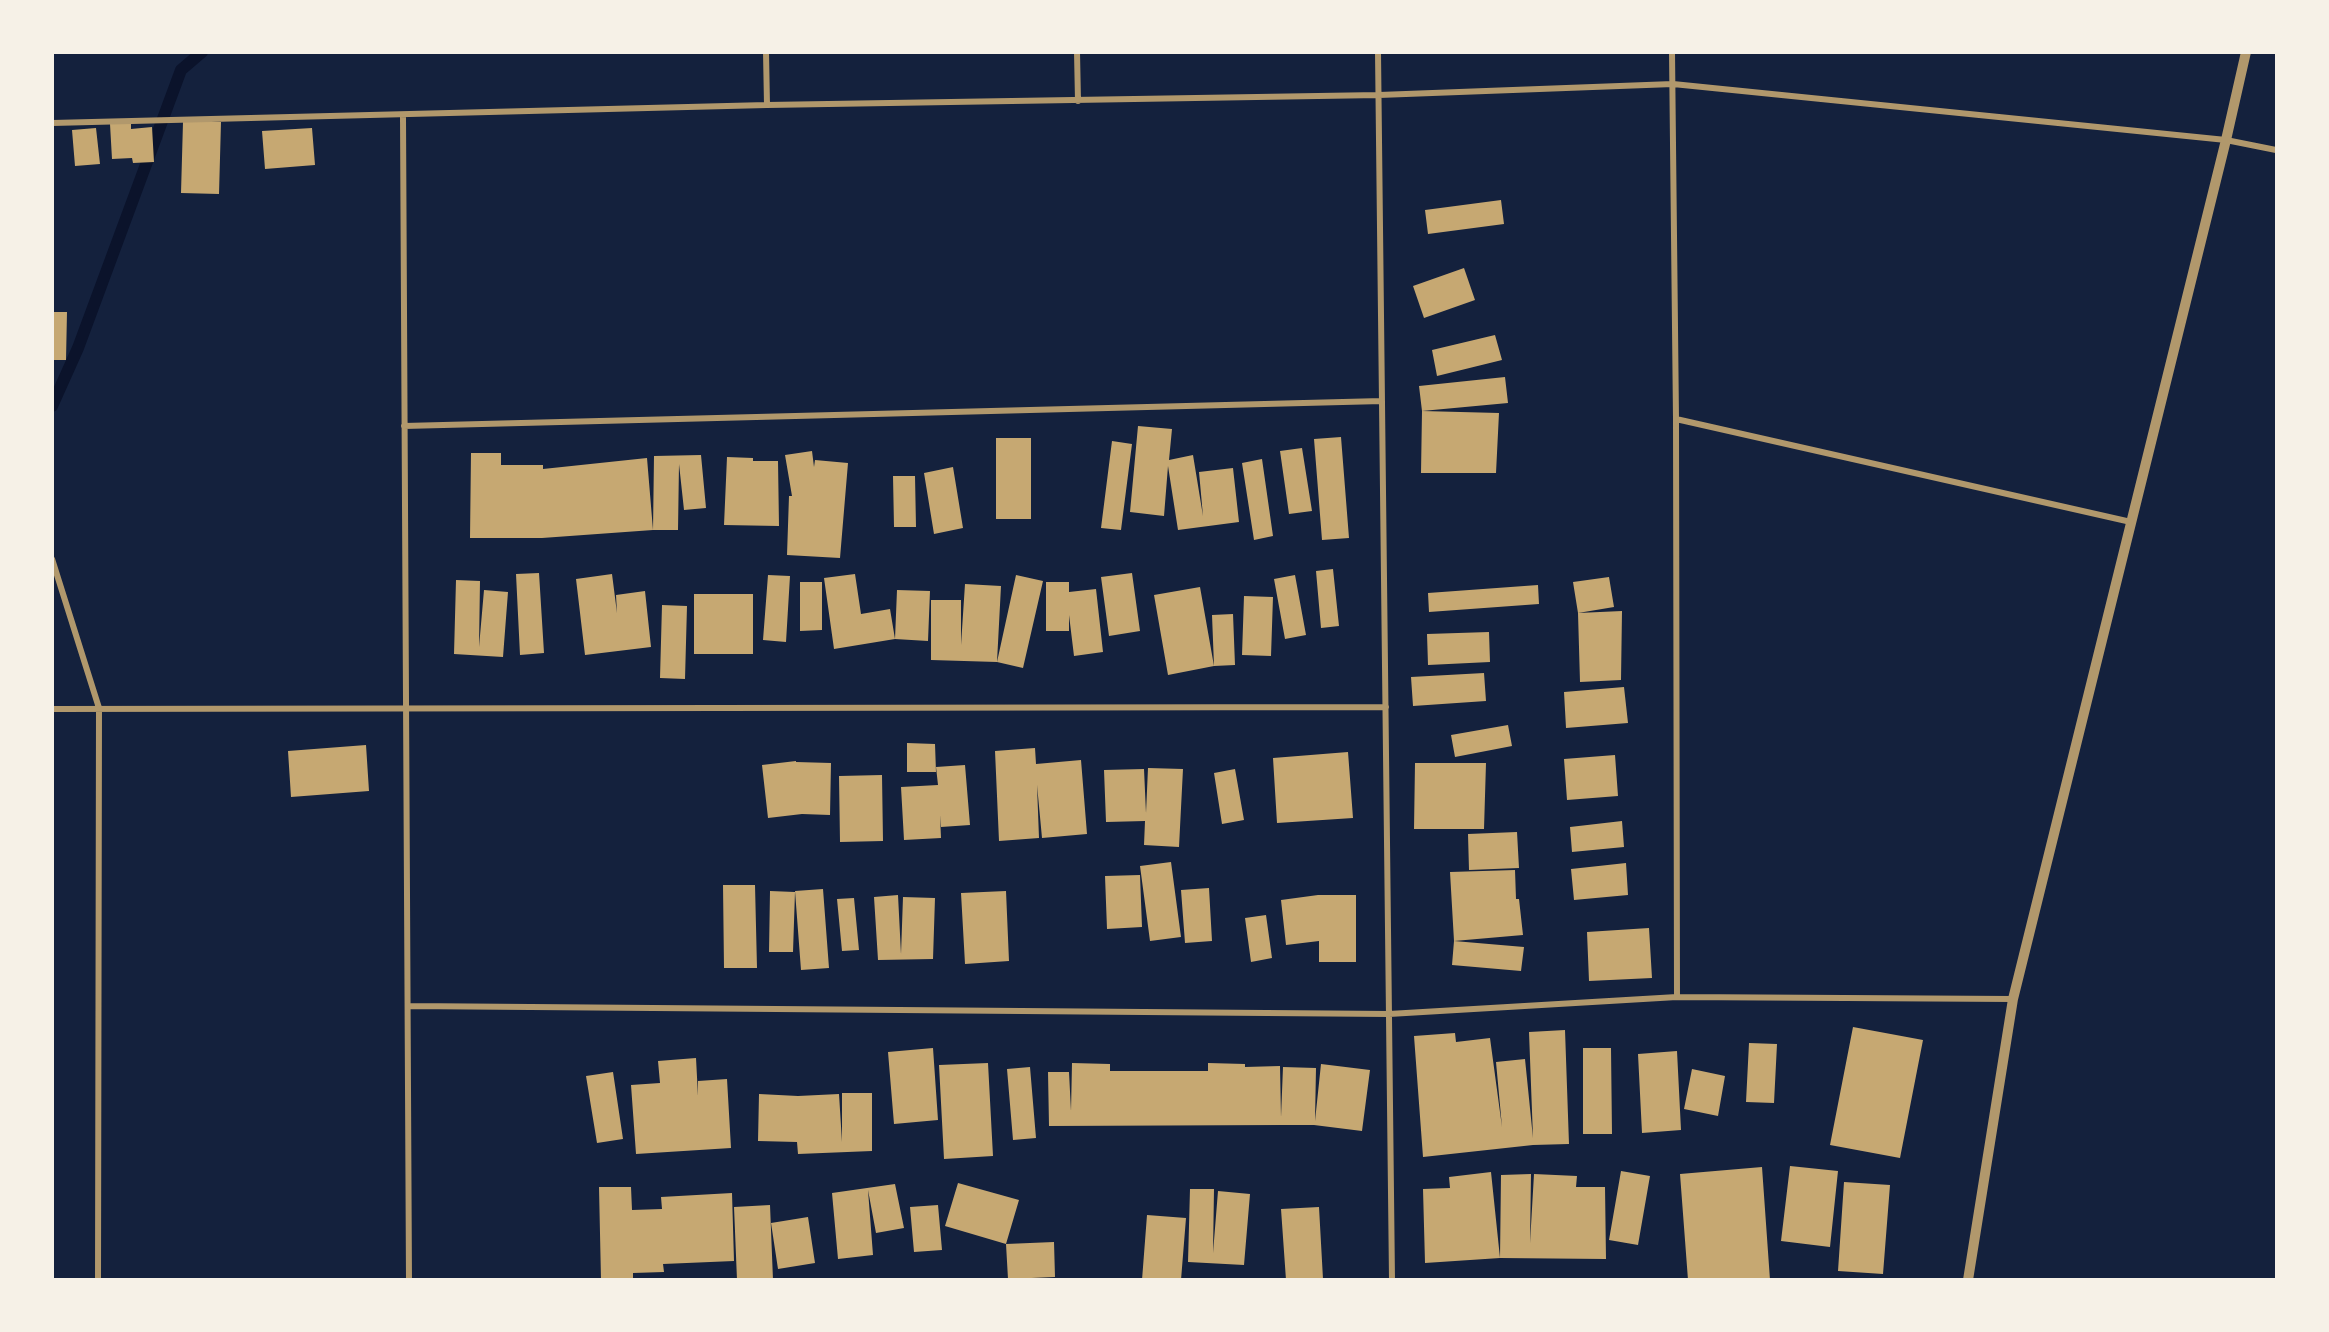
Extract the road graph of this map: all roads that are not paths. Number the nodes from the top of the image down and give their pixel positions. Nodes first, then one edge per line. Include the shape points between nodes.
1 (766, 52) edge
2 (1077, 52) edge
3 (1378, 52) edge
4 (1672, 52) edge
5 (2246, 52) edge
6 (1672, 84) junction
7 (1379, 95) junction
8 (1078, 101) junction
9 (767, 105) junction
10 (403, 116) junction
11 (52, 123) edge
12 (2226, 140) junction
13 (2277, 150) edge
14 (1382, 401) junction
15 (1676, 419) junction
16 (404, 426) junction
17 (2131, 522) junction
18 (52, 559) edge
19 (1386, 707) junction
20 (99, 708) junction
21 (406, 708) junction
22 (52, 709) edge
23 (1677, 997) junction
24 (2013, 999) junction
25 (408, 1006) junction
26 (1389, 1014) junction
27 (98, 1280) edge
28 (409, 1280) edge
29 (1392, 1280) edge
30 (1968, 1280) edge

1 - 9 street
2 - 8 street
3 - 7 street
4 - 6 street
5 - 12 street
6 - 7 street
6 - 12 street
6 - 15 street
7 - 8 street
7 - 14 street
8 - 9 street
9 - 10 street
10 - 11 street
10 - 16 street
12 - 13 street
12 - 17 street
14 - 16 street
14 - 19 street
15 - 17 street
15 - 23 street
16 - 21 street
17 - 24 street
18 - 20 street
19 - 21 street
19 - 26 street
20 - 21 street
20 - 22 street
20 - 27 street
21 - 25 street
23 - 24 street
23 - 26 street
24 - 30 street
25 - 26 street
25 - 28 street
26 - 29 street

